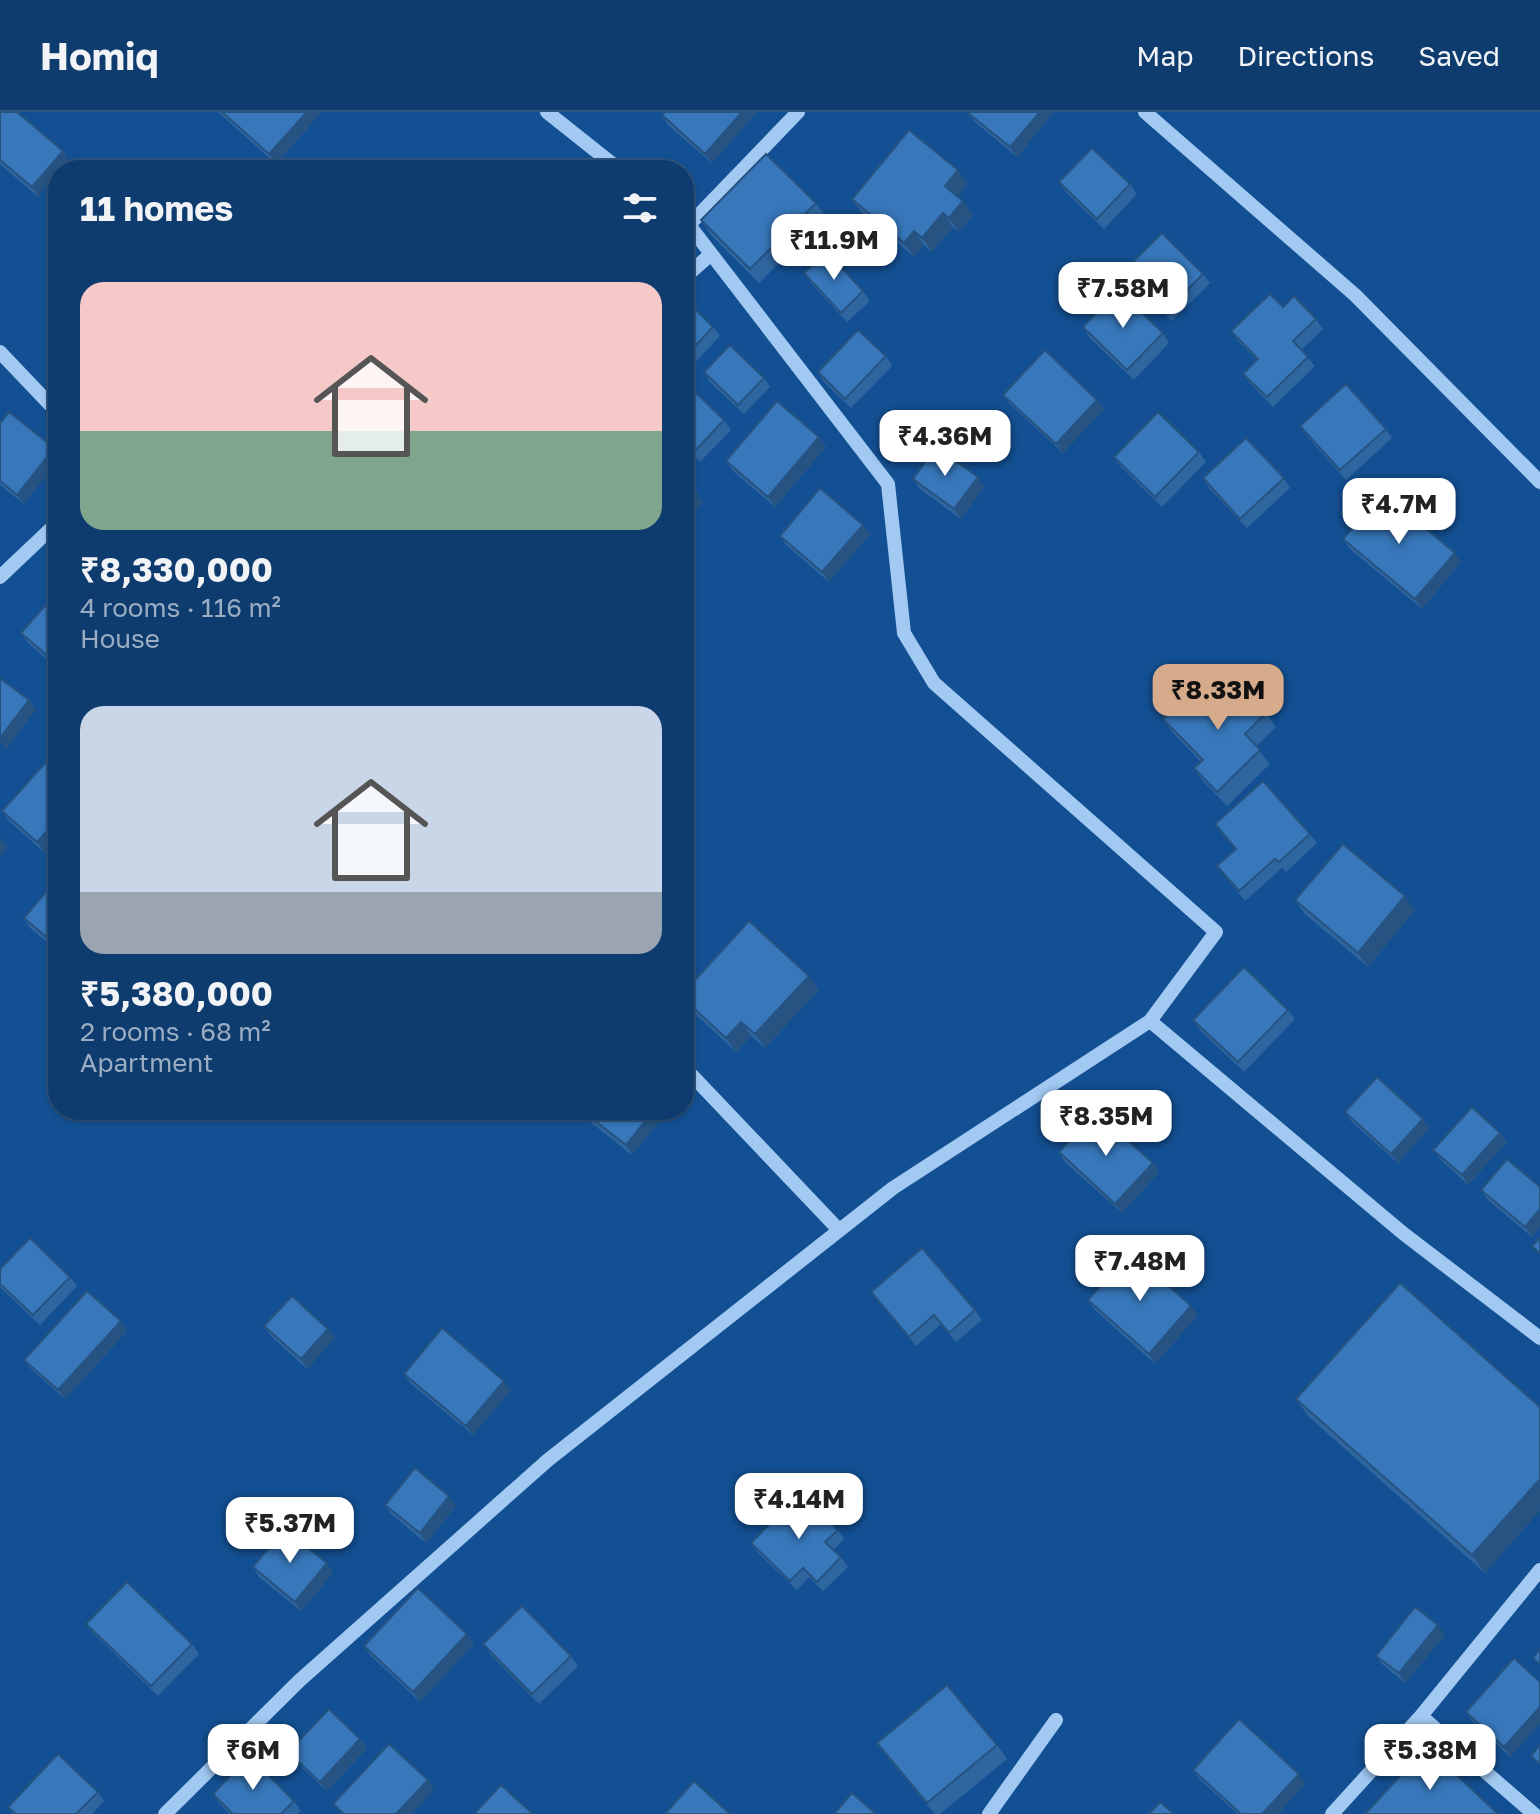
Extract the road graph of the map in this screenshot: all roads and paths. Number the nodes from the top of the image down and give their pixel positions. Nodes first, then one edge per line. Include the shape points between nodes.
1 (547, 112) edge
2 (798, 112) edge
3 (1145, 112) edge
4 (607, 160) edge
5 (694, 215) edge
6 (694, 233) edge
7 (711, 254) junction
8 (694, 269) edge
9 (0, 352) edge
10 (48, 402) edge
11 (1540, 482) edge
12 (48, 531) edge
13 (0, 577) edge
14 (1150, 1021) junction
15 (694, 1078) edge
16 (839, 1230) junction
17 (1540, 1338) edge
18 (1540, 1570) edge
19 (1421, 1716) junction
20 (1056, 1720) dead end
21 (165, 1814) edge
22 (989, 1814) edge
23 (1332, 1814) edge
24 (1534, 1814) edge

1 - 4 street
2 - 5 street
3 - 11 street via 1355,295
6 - 7 street
7 - 8 street
7 - 14 street via 888,484 904,633 934,683 1216,932
9 - 10 street
12 - 13 street
14 - 16 street via 893,1188
14 - 17 street via 1404,1234
15 - 16 street
16 - 21 street via 548,1460 299,1681
18 - 19 street
19 - 23 street
19 - 24 street
20 - 22 street

